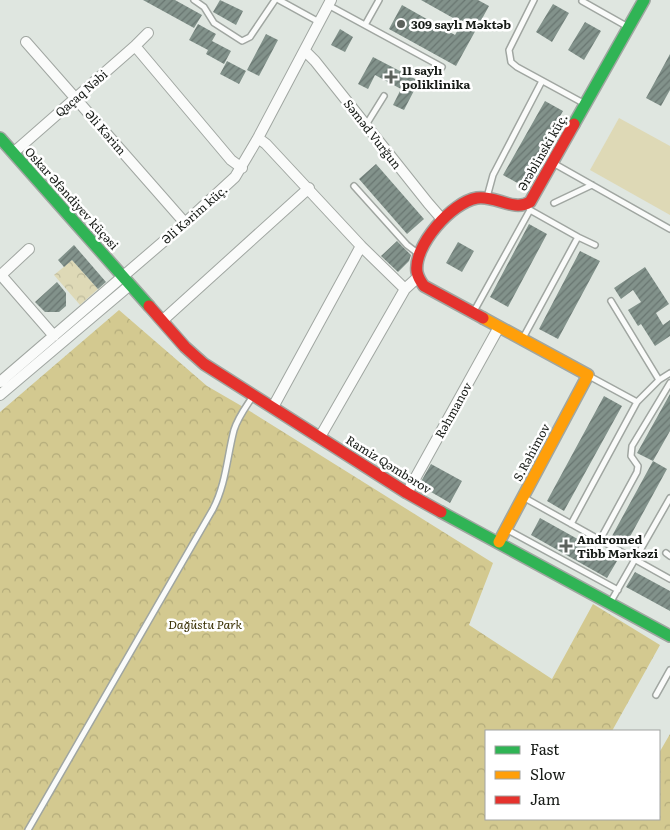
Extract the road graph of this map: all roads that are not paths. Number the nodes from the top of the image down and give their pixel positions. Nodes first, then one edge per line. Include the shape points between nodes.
1 (265, 0) edge
2 (279, 0) edge
3 (378, 0) edge
4 (534, 0) edge
5 (644, 0) edge
6 (198, 1) edge
7 (582, 1) edge
8 (273, 2) edge
9 (329, 3) edge
10 (319, 22) junction
11 (365, 25) junction
12 (628, 27) junction
13 (148, 32) dead end
14 (26, 42) dead end
15 (135, 46) junction
16 (304, 51) junction
17 (442, 67) dead end
18 (542, 81) junction
19 (384, 96) dead end
20 (76, 97) junction
21 (585, 105) junction
22 (366, 125) junction
23 (0, 138) edge
24 (258, 138) junction
25 (13, 153) junction
26 (553, 163) junction
27 (242, 168) junction
28 (592, 185) junction
29 (354, 186) dead end
30 (308, 188) junction
31 (487, 197) junction
32 (554, 203) dead end
33 (528, 208) junction
34 (441, 218) junction
35 (185, 223) junction
36 (670, 229) edge
37 (578, 237) junction
38 (595, 245) dead end
39 (361, 246) junction
40 (28, 250) dead end
41 (420, 255) junction
42 (0, 275) edge
43 (417, 278) junction
44 (126, 281) junction
45 (405, 289) junction
46 (611, 301) dead end
47 (473, 313) junction
48 (162, 322) junction
49 (499, 327) junction
50 (54, 336) junction
51 (522, 339) junction
52 (670, 373) edge
53 (588, 375) junction
54 (658, 380) junction
55 (0, 382) edge
56 (670, 383) edge
57 (0, 395) edge
58 (253, 395) junction
59 (637, 402) junction
60 (273, 407) junction
61 (320, 437) junction
62 (407, 492) junction
63 (523, 497) junction
64 (670, 498) edge
65 (571, 524) junction
66 (506, 529) junction
67 (600, 540) junction
68 (499, 542) junction
69 (634, 559) junction
70 (670, 579) edge
71 (618, 590) junction
72 (610, 603) junction
73 (670, 636) edge
74 (670, 670) edge
75 (656, 695) dead end
76 (28, 830) edge

1 - 8 lane
2 - 10 lane
3 - 11 lane
4 - 18 lane via 509,56 517,67
5 - 12 street, Ərəblinski küç.
6 - 8 lane via 214,23 242,40 250,37
7 - 12 lane
9 - 10 street, Əli Kərim küç.
9 - 11 lane
10 - 16 street, Əli Kərim küç.
11 - 17 lane
12 - 21 street, Ərəblinski küç.
13 - 15 street, Qaçaq Nəbi
14 - 20 street, Əli Kərim
15 - 20 street, Qaçaq Nəbi
15 - 27 street
16 - 22 street, Səməd Vurğun
16 - 24 street, Əli Kərim küç.
18 - 21 lane
18 - 31 lane via 493,175
19 - 22 lane
20 - 25 street, Qaçaq Nəbi
20 - 35 street, Əli Kərim
21 - 26 street, Ərəblinski küç.
22 - 34 street, Səməd Vurğun
23 - 25 street, Oskar Əfəndiyev küçəsi
24 - 27 street, Əli Kərim küç.
24 - 30 street
25 - 44 street, Oskar Əfəndiyev küçəsi
26 - 28 lane
26 - 33 street, Ərəblinski küç.
27 - 35 street, Əli Kərim küç. via 228,185
28 - 32 lane
28 - 36 lane
29 - 41 lane via 406,244
30 - 39 street
30 - 48 street
31 - 33 street, Ərəblinski küç.
31 - 34 street via 465,202
33 - 37 lane
33 - 47 lane
34 - 41 street
35 - 44 street, Əli Kərim küç.
37 - 38 lane
37 - 51 lane
39 - 45 street
39 - 60 street
40 - 42 street
41 - 43 street
42 - 50 street
43 - 45 street
43 - 47 street via 424,286
44 - 48 street, Ramiz Qəmbərov
44 - 50 street, Əli Kərim küç.
44 - 57 street
45 - 61 street
46 - 54 lane
47 - 49 street
48 - 58 street, Ramiz Qəmbərov via 197,358
49 - 51 street
49 - 62 street, Rəhmanov
50 - 55 street, Əli Kərim küç.
51 - 53 street
52 - 54 lane
53 - 59 lane
53 - 63 street, S.Rəhimov
54 - 59 lane
56 - 67 lane via 632,446 631,456 638,466 637,472
58 - 60 street, Ramiz Qəmbərov
58 - 76 lane via 234,430 224,484 213,510
59 - 65 lane
60 - 61 street, Ramiz Qəmbərov
61 - 62 street, Ramiz Qəmbərov
62 - 68 street, Ramiz Qəmbərov
63 - 65 lane
63 - 66 street, S.Rəhimov
64 - 69 lane
65 - 67 lane
66 - 68 street, S.Rəhimov
66 - 71 lane
67 - 69 lane
68 - 72 street, Ramiz Qəmbərov
69 - 70 lane
69 - 71 lane
71 - 72 lane
72 - 73 street, Ramiz Qəmbərov
74 - 75 lane

